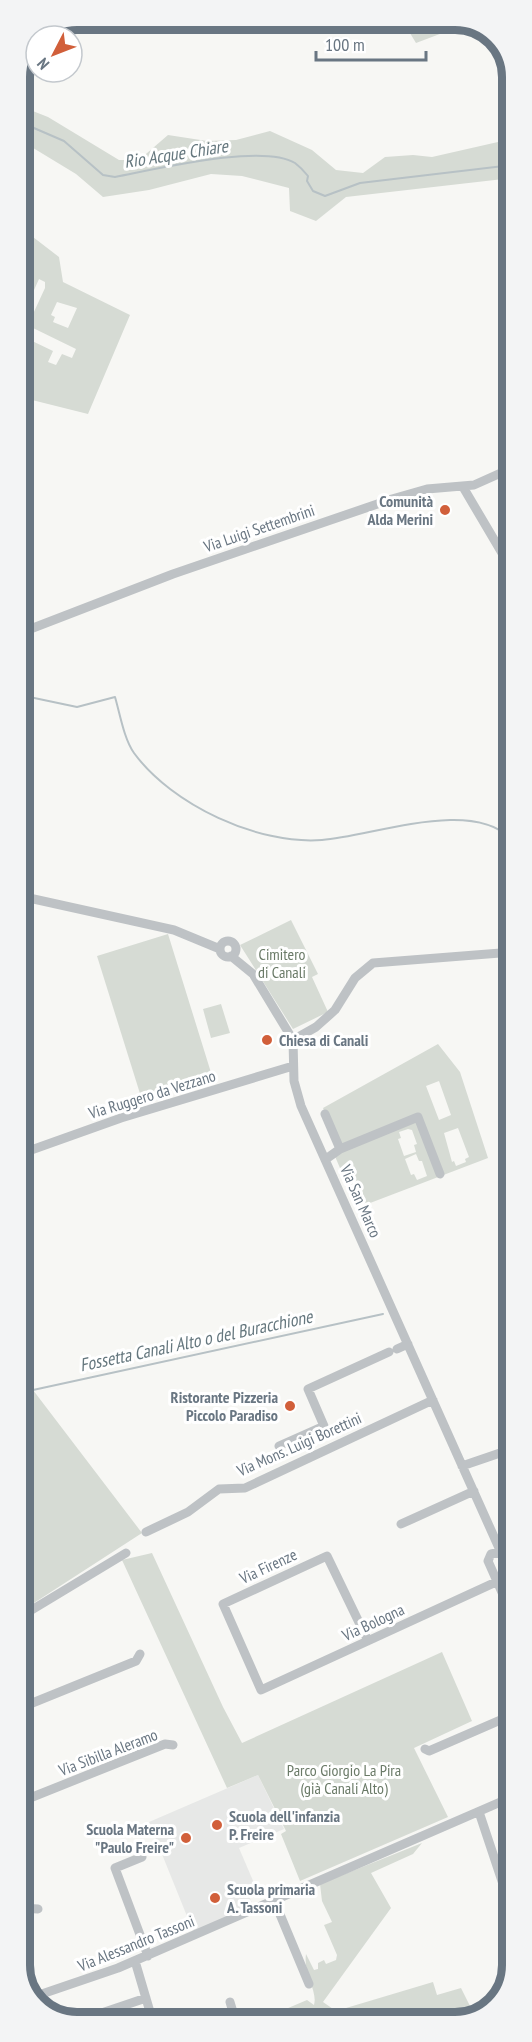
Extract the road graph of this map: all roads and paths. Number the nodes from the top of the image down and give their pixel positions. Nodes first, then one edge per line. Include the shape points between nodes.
1 (502, 472) edge
2 (463, 487) junction
3 (502, 553) edge
4 (30, 629) edge
5 (30, 898) edge
6 (221, 946) junction
7 (233, 953) junction
8 (502, 953) edge
9 (293, 1040) junction
10 (293, 1066) junction
11 (325, 1114) dead end
12 (340, 1149) junction
13 (30, 1150) edge
14 (326, 1159) junction
15 (440, 1174) dead end
16 (408, 1344) junction
17 (433, 1400) junction
18 (279, 1446) dead end
19 (502, 1453) edge
20 (462, 1466) junction
21 (474, 1491) junction
22 (401, 1524) dead end
23 (146, 1532) dead end
24 (501, 1552) joint
25 (126, 1553) dead end
26 (502, 1579) edge
27 (497, 1581) junction
28 (502, 1592) edge
29 (30, 1611) edge
30 (368, 1641) junction
31 (140, 1654) dead end
32 (261, 1690) joint
33 (30, 1704) edge
34 (502, 1719) edge
35 (172, 1744) dead end
36 (425, 1749) dead end
37 (30, 1798) edge
38 (502, 1802) edge
39 (479, 1812) junction
40 (142, 1857) dead end
41 (502, 1881) edge
42 (274, 1900) junction
43 (30, 1909) edge
44 (38, 1909) dead end
45 (148, 1956) junction
46 (135, 1961) junction
47 (309, 1984) dead end
48 (41, 1994) edge
49 (146, 1998) junction
50 (230, 2002) dead end
51 (105, 2012) edge
52 (150, 2012) edge
53 (233, 2012) edge

1 - 2 street, Via Luigi Settembrini
2 - 3 street
2 - 4 street, Via Luigi Settembrini via 427,489 392,499 174,574
5 - 6 street via 137,921
6 - 7 street via 223,956
6 - 7 street via 230,941
7 - 9 street via 253,974
8 - 9 street via 373,963 355,978 335,1010
9 - 10 street, Via San Marco
10 - 13 street, Via Ruggero da Vezzano via 121,1118
10 - 14 street, Via San Marco via 297,1096
11 - 12 street
12 - 14 street
12 - 15 street via 418,1117
14 - 16 street, Via San Marco
16 - 17 street, Via San Marco
16 - 18 street via 308,1389 324,1426
17 - 20 street, Via San Marco
17 - 23 street, Via Mons. Luigi Borettini via 246,1488 219,1489 188,1512
19 - 20 street
20 - 21 street, Via San Marco
21 - 22 street
21 - 24 street, Via San Marco
24 - 27 street via 488,1559
25 - 29 street
26 - 27 street, Via Bologna
27 - 28 street
27 - 30 street, Via Bologna
30 - 32 street, Via Bologna
30 - 32 street, Via Firenze via 327,1556 222,1604
31 - 33 street via 135,1661
34 - 36 street via 429,1751
35 - 37 street, Via Sibilla Aleramo
38 - 39 street, Via Alessandro Tassoni
39 - 41 street
39 - 42 street, Via Alessandro Tassoni
40 - 45 street via 115,1868
42 - 45 street, Via Alessandro Tassoni
42 - 47 street
43 - 44 street
45 - 46 street, Via Alessandro Tassoni
46 - 48 street, Via Alessandro Tassoni
46 - 49 street
49 - 51 street
49 - 52 street
50 - 53 street

